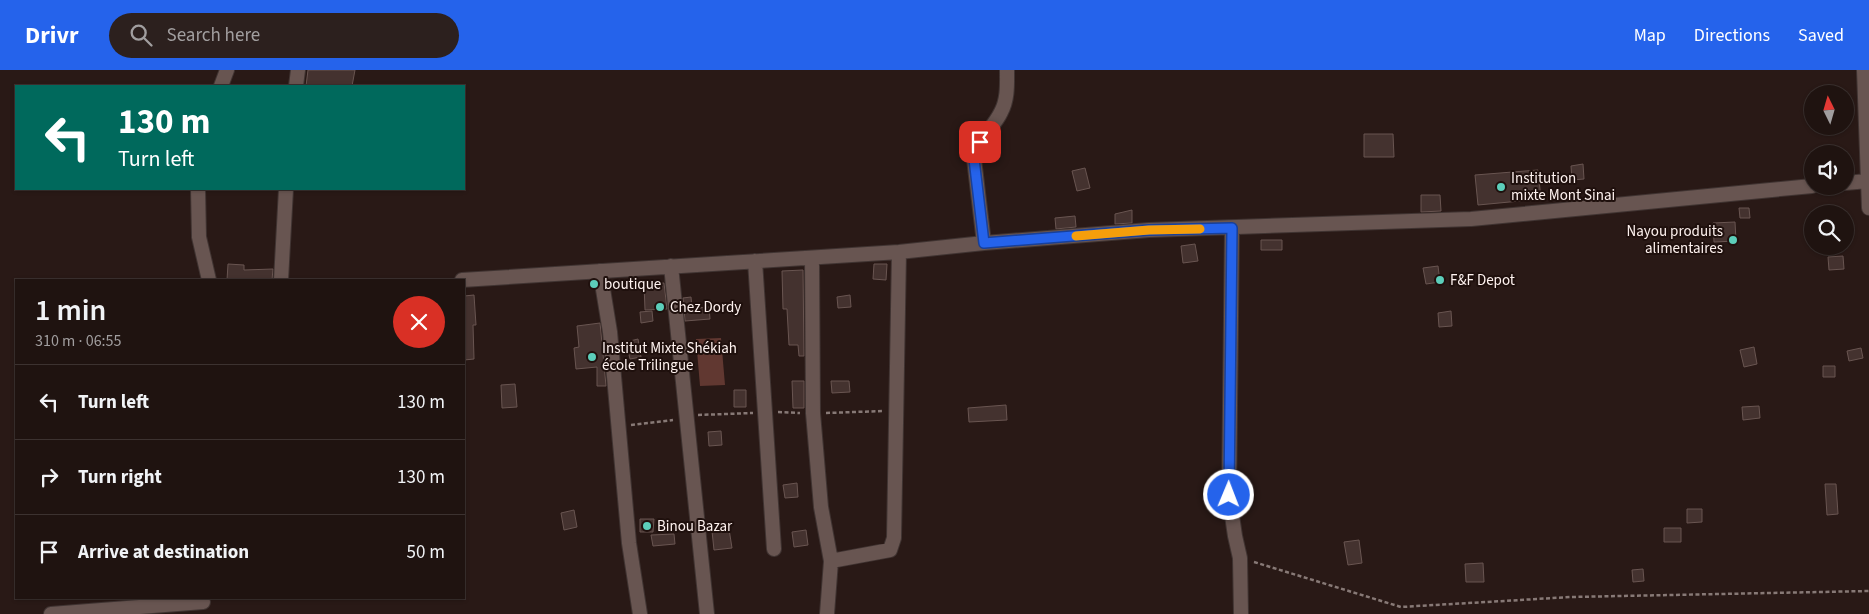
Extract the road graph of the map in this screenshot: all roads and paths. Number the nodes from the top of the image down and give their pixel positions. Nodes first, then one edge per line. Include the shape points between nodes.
1 (227, 70) edge
2 (298, 70) edge
3 (1007, 70) edge
4 (1864, 70) edge
5 (221, 85) edge
6 (296, 85) edge
7 (1868, 181) edge
8 (1854, 182) edge
9 (1804, 187) edge
10 (198, 190) edge
11 (286, 190) edge
12 (1869, 208) edge
13 (1232, 228) junction
14 (984, 243) junction
15 (899, 252) junction
16 (812, 258) junction
17 (755, 261) junction
18 (671, 266) junction
19 (600, 271) junction
20 (209, 279) edge
21 (281, 279) edge
22 (465, 280) edge
23 (774, 548) dead end
24 (1240, 558) junction
25 (831, 561) junction
26 (1869, 591) edge
27 (203, 605) edge
28 (68, 613) edge
29 (52, 614) edge
30 (640, 614) edge
31 (707, 614) edge
32 (827, 614) edge
33 (1241, 614) edge

1 - 5 street
2 - 6 street
3 - 14 street via 1008,89 1002,112 975,150
4 - 7 street
7 - 8 street
7 - 12 street
9 - 13 street via 1471,219
10 - 20 street via 199,237
11 - 21 street
13 - 14 street via 1149,230
13 - 24 street via 1229,495
14 - 15 street
15 - 16 street
15 - 25 street via 894,538 890,550
16 - 17 street
16 - 25 street via 814,413 821,507
17 - 18 street
17 - 23 street
18 - 19 street
18 - 31 street
19 - 22 street
19 - 30 street via 610,332 629,543
24 - 26 path via 1401,607 1571,597
24 - 33 street
25 - 32 street
27 - 28 street
28 - 29 street

